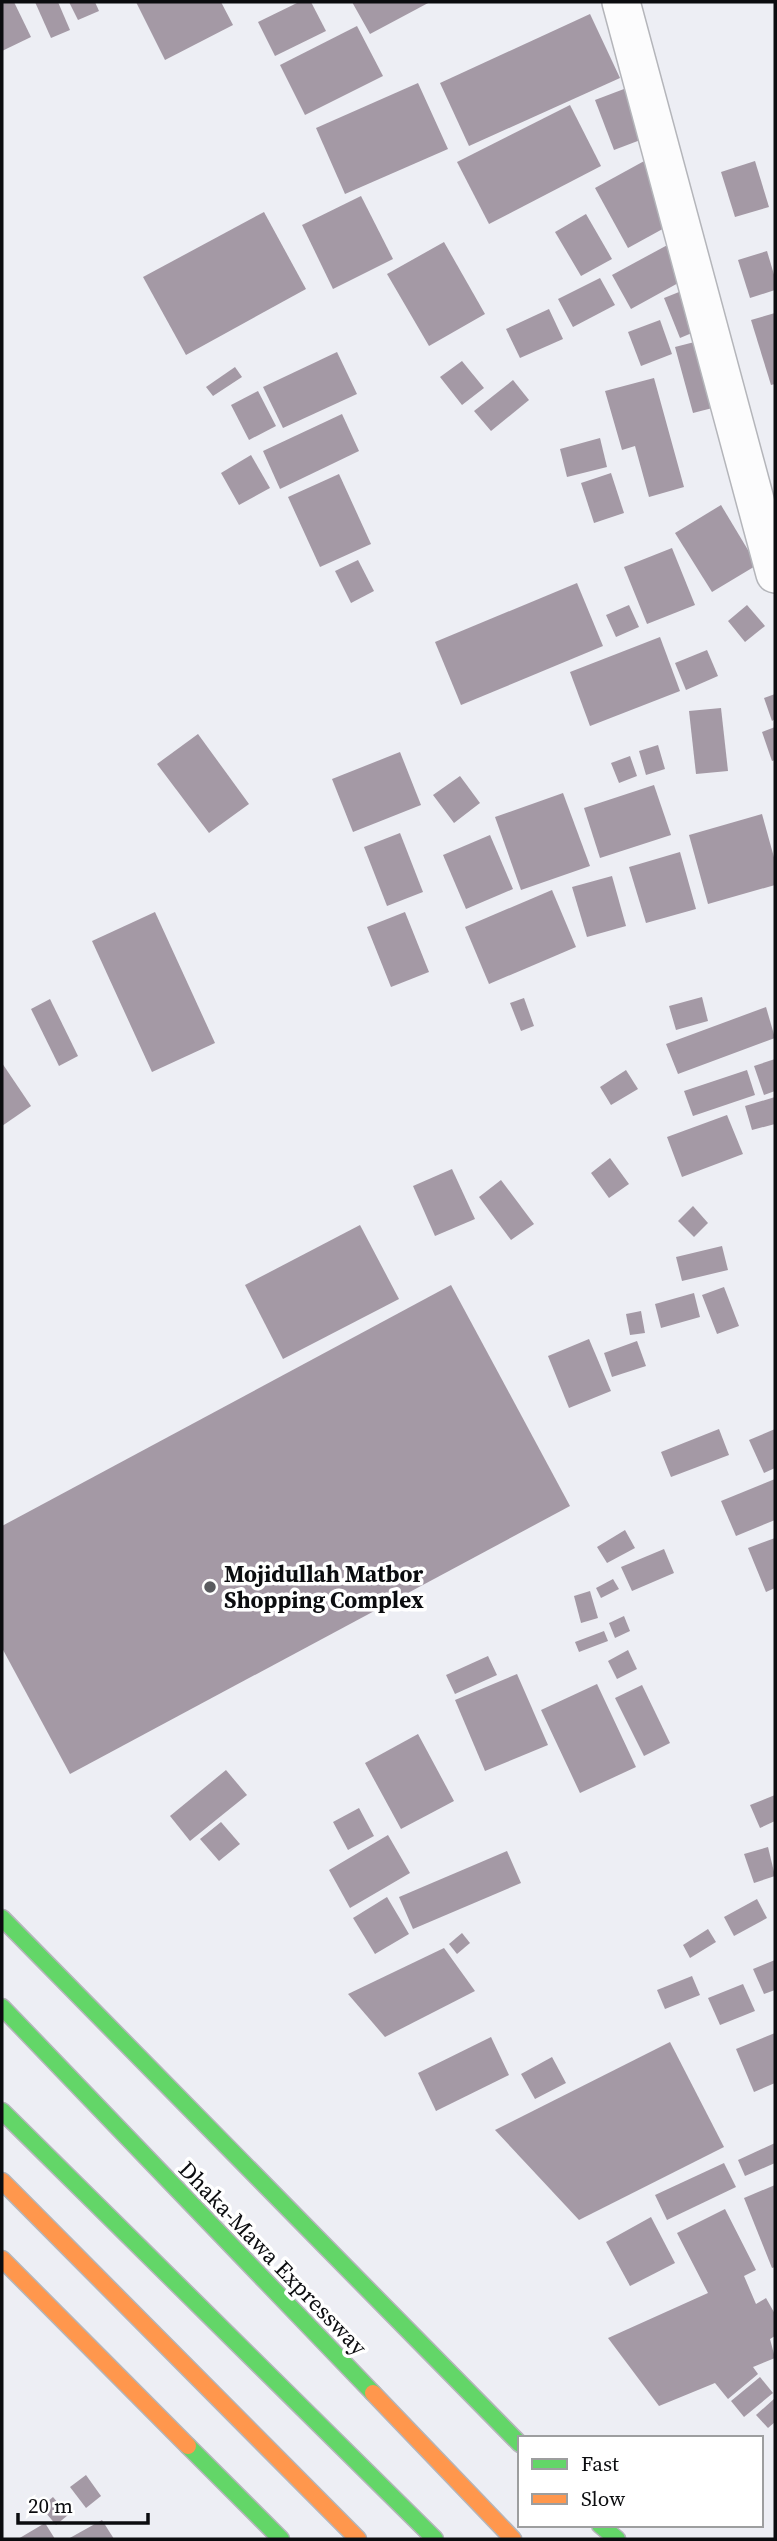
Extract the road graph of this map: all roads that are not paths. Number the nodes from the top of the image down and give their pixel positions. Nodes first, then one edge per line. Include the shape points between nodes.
1 (621, 2) edge
2 (775, 574) edge
3 (2, 1918) edge
4 (2, 2007) edge
5 (2, 2111) edge
6 (2, 2181) edge
7 (2, 2259) edge
8 (518, 2442) edge
9 (602, 2527) edge
10 (281, 2539) edge
11 (358, 2539) edge
12 (435, 2539) edge
13 (513, 2539) edge
14 (617, 2539) edge

1 - 2 street
3 - 8 main road
4 - 13 main road, Dhaka-Mawa Expressway
5 - 12 main road
6 - 11 main road
7 - 10 main road
9 - 14 main road

